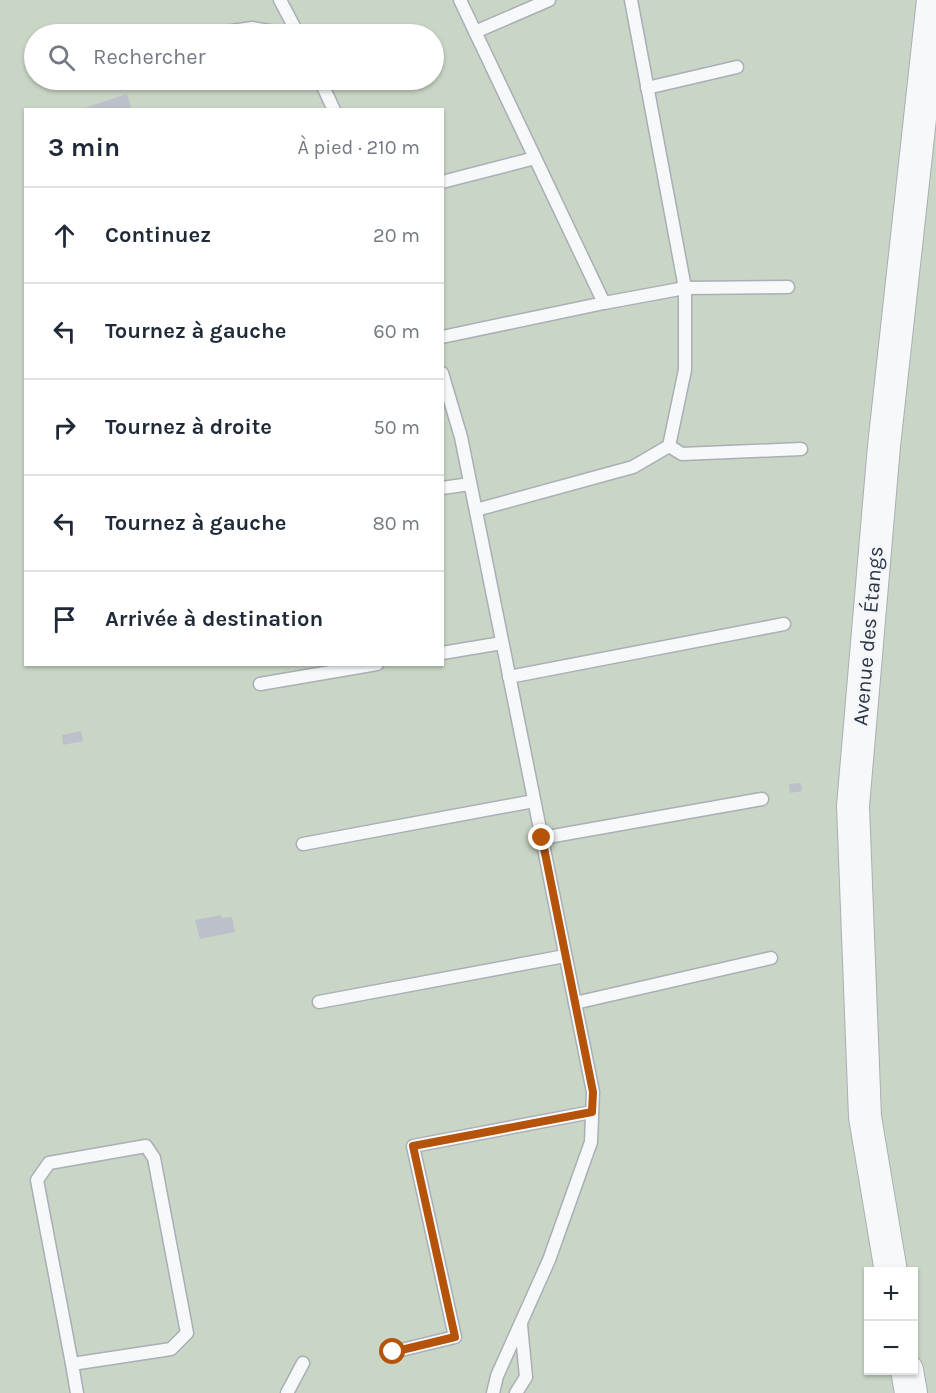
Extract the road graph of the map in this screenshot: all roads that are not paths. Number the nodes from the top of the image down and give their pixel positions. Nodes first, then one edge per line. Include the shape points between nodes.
1 (280, 0) edge
2 (460, 0) edge
3 (549, 0) edge
4 (631, 0) edge
5 (933, 0) edge
6 (293, 24) edge
7 (475, 32) junction
8 (737, 67) dead end
9 (647, 88) junction
10 (325, 90) edge
11 (333, 108) edge
12 (535, 158) junction
13 (444, 181) edge
14 (788, 286) dead end
15 (685, 288) junction
16 (604, 303) junction
17 (444, 337) edge
18 (444, 380) edge
19 (669, 446) junction
20 (801, 450) dead end
21 (470, 484) junction
22 (444, 488) edge
23 (476, 510) junction
24 (784, 624) dead end
25 (502, 643) junction
26 (444, 653) edge
27 (365, 666) edge
28 (509, 677) junction
29 (260, 684) dead end
30 (762, 799) dead end
31 (534, 801) junction
32 (542, 838) junction
33 (303, 844) dead end
34 (566, 956) junction
35 (771, 958) dead end
36 (319, 1002) dead end
37 (575, 1004) junction
38 (592, 1112) junction
39 (890, 1267) edge
40 (521, 1322) junction
41 (393, 1352) dead end
42 (303, 1363) dead end
43 (72, 1364) junction
44 (909, 1375) edge
45 (77, 1393) edge
46 (287, 1393) edge
47 (493, 1393) edge
48 (516, 1393) edge
49 (911, 1393) edge

1 - 6 lane
2 - 7 lane
3 - 7 lane
4 - 9 lane
5 - 39 street, Avenue des Étangs via 884,446 853,806 865,1117
7 - 12 lane
8 - 9 lane
9 - 15 lane
10 - 11 lane
12 - 13 lane
12 - 16 lane
14 - 15 lane
15 - 16 lane
15 - 19 lane via 685,370
16 - 17 lane
18 - 21 lane
19 - 20 lane via 682,454
19 - 23 lane via 633,467
21 - 22 lane
21 - 23 lane
23 - 25 lane
24 - 28 lane
25 - 26 lane
25 - 28 lane
27 - 29 lane
28 - 31 lane
30 - 32 lane
31 - 32 lane
31 - 33 lane
32 - 34 lane
34 - 36 lane
34 - 37 lane
35 - 37 lane
37 - 38 lane via 593,1092
38 - 40 lane via 591,1142 549,1260
38 - 41 lane via 413,1146 455,1337
40 - 47 lane
40 - 48 lane via 526,1377
42 - 46 lane
43 - 43 lane via 37,1180 49,1164 146,1146 154,1158 187,1334 171,1349
43 - 45 lane
44 - 49 street

